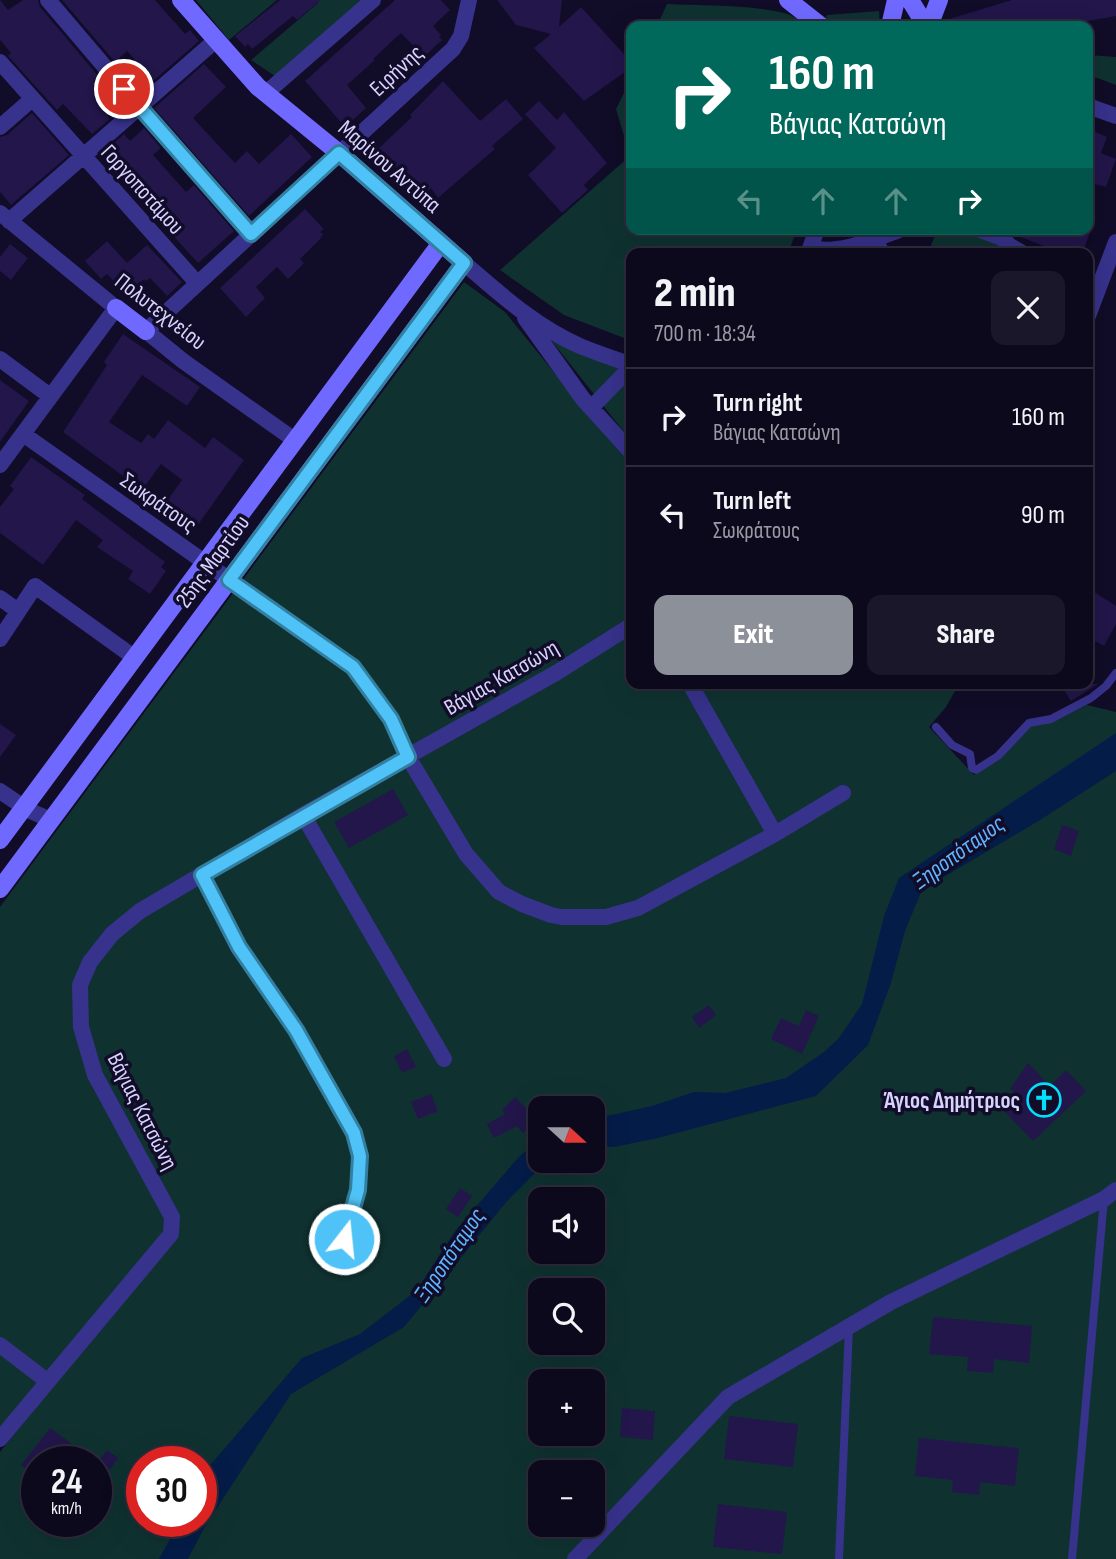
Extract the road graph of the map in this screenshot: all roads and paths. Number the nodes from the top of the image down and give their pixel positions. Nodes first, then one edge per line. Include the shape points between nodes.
1 (48, 0) edge
2 (181, 0) edge
3 (373, 0) edge
4 (469, 0) edge
5 (788, 0) edge
6 (896, 0) edge
7 (910, 0) edge
8 (939, 0) edge
9 (815, 21) edge
10 (891, 21) edge
11 (925, 21) edge
12 (930, 21) edge
13 (216, 40) junction
14 (0, 62) edge
15 (266, 93) junction
16 (32, 100) junction
17 (139, 107) junction
18 (1093, 108) edge
19 (1116, 116) edge
20 (0, 127) edge
21 (339, 153) junction
22 (83, 156) junction
23 (5, 217) edge
24 (251, 234) junction
25 (869, 235) edge
26 (994, 235) edge
27 (1116, 242) edge
28 (441, 243) junction
29 (836, 248) edge
30 (1014, 248) edge
31 (464, 263) junction
32 (1095, 279) edge
33 (197, 283) junction
34 (116, 308) junction
35 (518, 308) junction
36 (146, 331) junction
37 (0, 359) edge
38 (626, 363) edge
39 (626, 371) edge
40 (50, 397) junction
41 (591, 408) junction
42 (23, 433) junction
43 (296, 441) junction
44 (626, 446) edge
45 (0, 465) edge
46 (205, 563) junction
47 (229, 580) junction
48 (0, 598) edge
49 (18, 611) junction
50 (626, 629) edge
51 (0, 639) edge
52 (135, 658) junction
53 (1116, 673) edge
54 (693, 689) edge
55 (936, 727) dead end
56 (408, 757) junction
57 (0, 790) edge
58 (843, 793) dead end
59 (24, 807) junction
60 (303, 815) junction
61 (51, 820) junction
62 (775, 834) junction
63 (0, 840) edge
64 (202, 875) junction
65 (0, 888) edge
66 (444, 1059) dead end
67 (1110, 1195) edge
68 (344, 1239) dead end
69 (849, 1328) junction
70 (0, 1345) edge
71 (47, 1381) junction
72 (0, 1439) edge
73 (575, 1559) edge
74 (839, 1559) edge
75 (1072, 1559) edge

1 - 17 street
2 - 13 street, Μαρίνου Αντύπα
3 - 15 street
4 - 21 street, Ειρήνης via 456,45
5 - 9 street
6 - 10 street
7 - 11 street
8 - 12 street
13 - 15 street, Μαρίνου Αντύπα
13 - 17 street
14 - 16 street, Γοργοποτάμου
15 - 21 street, Μαρίνου Αντύπα
16 - 20 street
16 - 22 street, Γοργοποτάμου
17 - 22 street
17 - 24 street
18 - 19 street
21 - 24 street, Ειρήνης
21 - 28 street, Μαρίνου Αντύπα
22 - 23 street
22 - 33 street, Γοργοποτάμου
23 - 34 street, Πολυτεχνείου
24 - 33 street, Ειρήνης
25 - 29 street
26 - 30 street
27 - 32 street
28 - 31 street, Μαρίνου Αντύπα
28 - 43 street, 25ης Μαρτίου
31 - 35 street, Μαρίνου Αντύπα
31 - 47 street, 25ης Μαρτίου
33 - 36 street, Ειρήνης
34 - 36 street, Πολυτεχνείου
34 - 40 street
35 - 38 street, Μαρίνου Αντύπα via 585,348
35 - 41 street
36 - 43 street, Πολυτεχνείου
37 - 40 street
39 - 41 street
40 - 42 street
41 - 44 street
42 - 45 street
42 - 46 street, Σωκράτους
43 - 46 street, 25ης Μαρτίου
46 - 47 street, Σωκράτους
46 - 52 street, 25ης Μαρτίου
47 - 56 street, Σωκράτους via 353,667 391,719
47 - 61 street, 25ης Μαρτίου
48 - 49 street
49 - 51 street
49 - 52 street via 33,587 40,588
50 - 56 street, Βάγιας Κατσώνη
52 - 59 street, 25ης Μαρτίου
53 - 55 lane via 1091,698 1051,719 1029,723 998,757 976,770 970,754 952,745
54 - 62 street
56 - 60 street, Βάγιας Κατσώνη
56 - 62 street, Σωκράτους via 466,854 493,886 522,904 562,917 606,917 638,908
57 - 59 street
58 - 62 street, Σωκράτους
59 - 61 street
59 - 63 street, 25ης Μαρτίου
60 - 64 street, Βάγιας Κατσώνη
60 - 66 street
61 - 65 street, 25ης Μαρτίου
64 - 68 street via 239,947 296,1030 354,1133 360,1156 358,1190
64 - 71 street, Βάγιας Κατσώνη via 124,923 90,962 80,985 81,1027 95,1075 173,1223 171,1234 156,1253
67 - 69 street via 891,1302
67 - 75 lane
69 - 73 street via 728,1397
69 - 74 lane
70 - 71 street
71 - 72 street, Βάγιας Κατσώνη

